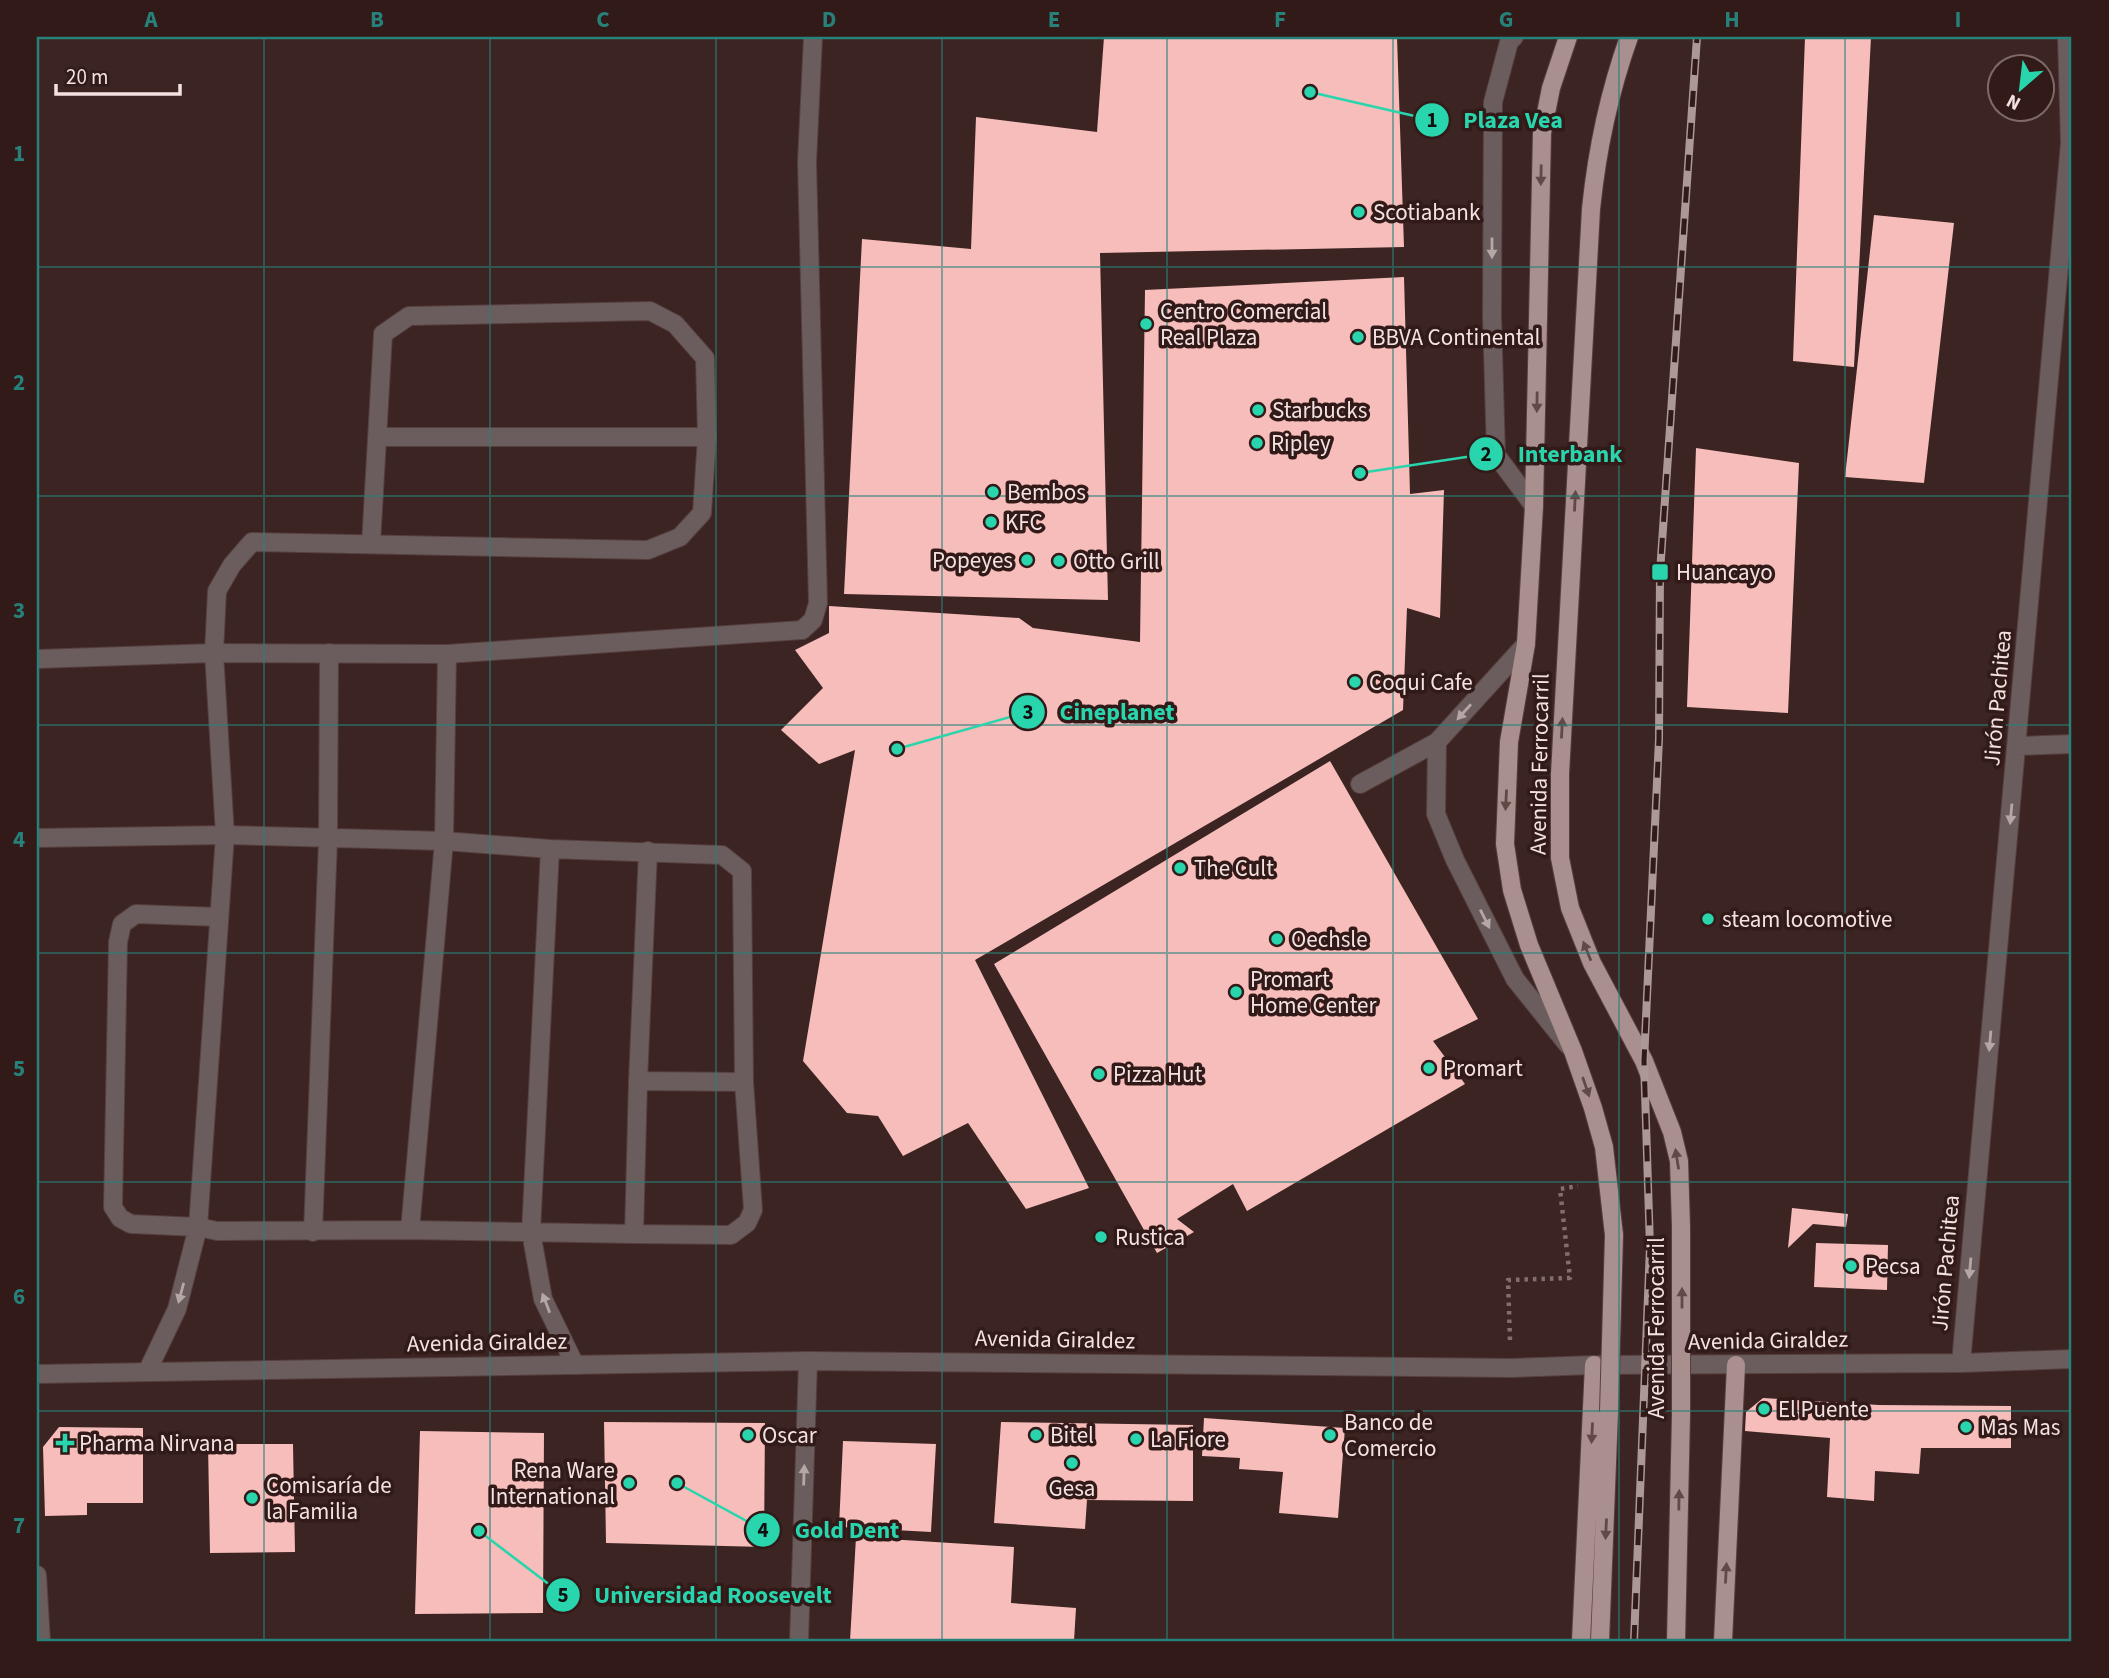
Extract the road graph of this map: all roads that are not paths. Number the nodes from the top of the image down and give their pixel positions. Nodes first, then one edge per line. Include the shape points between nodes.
1 (813, 37) edge
2 (1514, 37) edge
3 (1568, 37) edge
4 (1629, 37) edge
5 (2067, 37) edge
6 (2071, 143) edge
7 (378, 437) junction
8 (707, 437) junction
9 (1534, 506) junction
10 (371, 544) junction
11 (1527, 643) junction
12 (214, 653) junction
13 (329, 653) junction
14 (447, 654) junction
15 (37, 659) edge
16 (1437, 742) junction
17 (2072, 744) edge
18 (2017, 746) junction
19 (1360, 784) dead end
20 (225, 835) junction
21 (37, 838) edge
22 (328, 840) junction
23 (444, 841) junction
24 (550, 849) junction
25 (648, 851) junction
26 (219, 917) junction
27 (1573, 1051) junction
28 (638, 1082) junction
29 (744, 1082) junction
30 (198, 1227) junction
31 (410, 1230) junction
32 (313, 1232) junction
33 (531, 1232) junction
34 (634, 1234) junction
35 (2072, 1359) edge
36 (808, 1361) junction
37 (1961, 1363) junction
38 (575, 1365) junction
39 (1594, 1365) junction
40 (1736, 1365) junction
41 (148, 1372) junction
42 (37, 1374) edge
43 (37, 1575) edge
44 (41, 1641) edge
45 (799, 1641) edge
46 (1581, 1641) edge
47 (1600, 1641) edge
48 (1676, 1641) edge
49 (1723, 1641) edge

1 - 14 street via 807,162 818,603 813,620 802,630
2 -> 9 street via 1493,102 1496,455
3 -> 9 main road, Avenida Ferrocarril via 1542,133
48 -> 4 main road, Avenida Ferrocarril, bridge via 1681,1402 1679,1161 1644,1061 1592,963 1570,908 1560,858 1560,774 1591,209 1604,125
5 - 6 street, Jirón Pachitea
6 - 18 street, Jirón Pachitea
7 - 8 street
7 - 8 street via 383,334 409,316 650,312 675,324 705,358
7 - 10 street
8 - 10 street via 702,513 680,537 648,550
9 - 11 main road, Avenida Ferrocarril
10 - 12 street via 252,542 217,591
11 -> 16 street
11 -> 27 main road, Avenida Ferrocarril via 1509,742 1505,844 1512,890 1529,945
12 - 13 street
12 - 15 street
12 - 20 street
13 - 14 street
13 - 22 street
14 - 23 street
16 - 19 street
16 -> 27 street via 1436,814 1455,860 1515,979
17 - 18 street
18 -> 37 street, Jirón Pachitea
20 - 21 street
20 - 22 street
20 - 26 street
22 - 23 street
22 - 32 street
23 - 24 street
23 - 31 street
24 - 25 street
24 - 33 street
25 - 28 street
25 - 29 street via 722,855 743,871
26 - 30 street
26 - 30 street via 136,914 122,924 118,942 113,1207 131,1224
27 -> 47 main road, Avenida Ferrocarril, bridge via 1604,1147 1614,1235
28 - 29 street
28 - 34 street
29 - 34 street via 753,1210 747,1223 731,1234
30 - 32 street
30 -> 41 street via 177,1309
31 - 32 street
31 - 33 street
33 - 34 street
38 -> 33 street via 543,1299
35 - 37 street, Avenida Giraldez
36 - 38 street, Avenida Giraldez
36 - 39 street, Avenida Giraldez
45 -> 36 street
37 - 40 street, Avenida Giraldez
38 - 41 street, Avenida Giraldez
39 - 40 street, Avenida Giraldez
39 -> 46 main road
49 -> 40 main road
41 - 42 street, Avenida Giraldez
43 - 44 street

